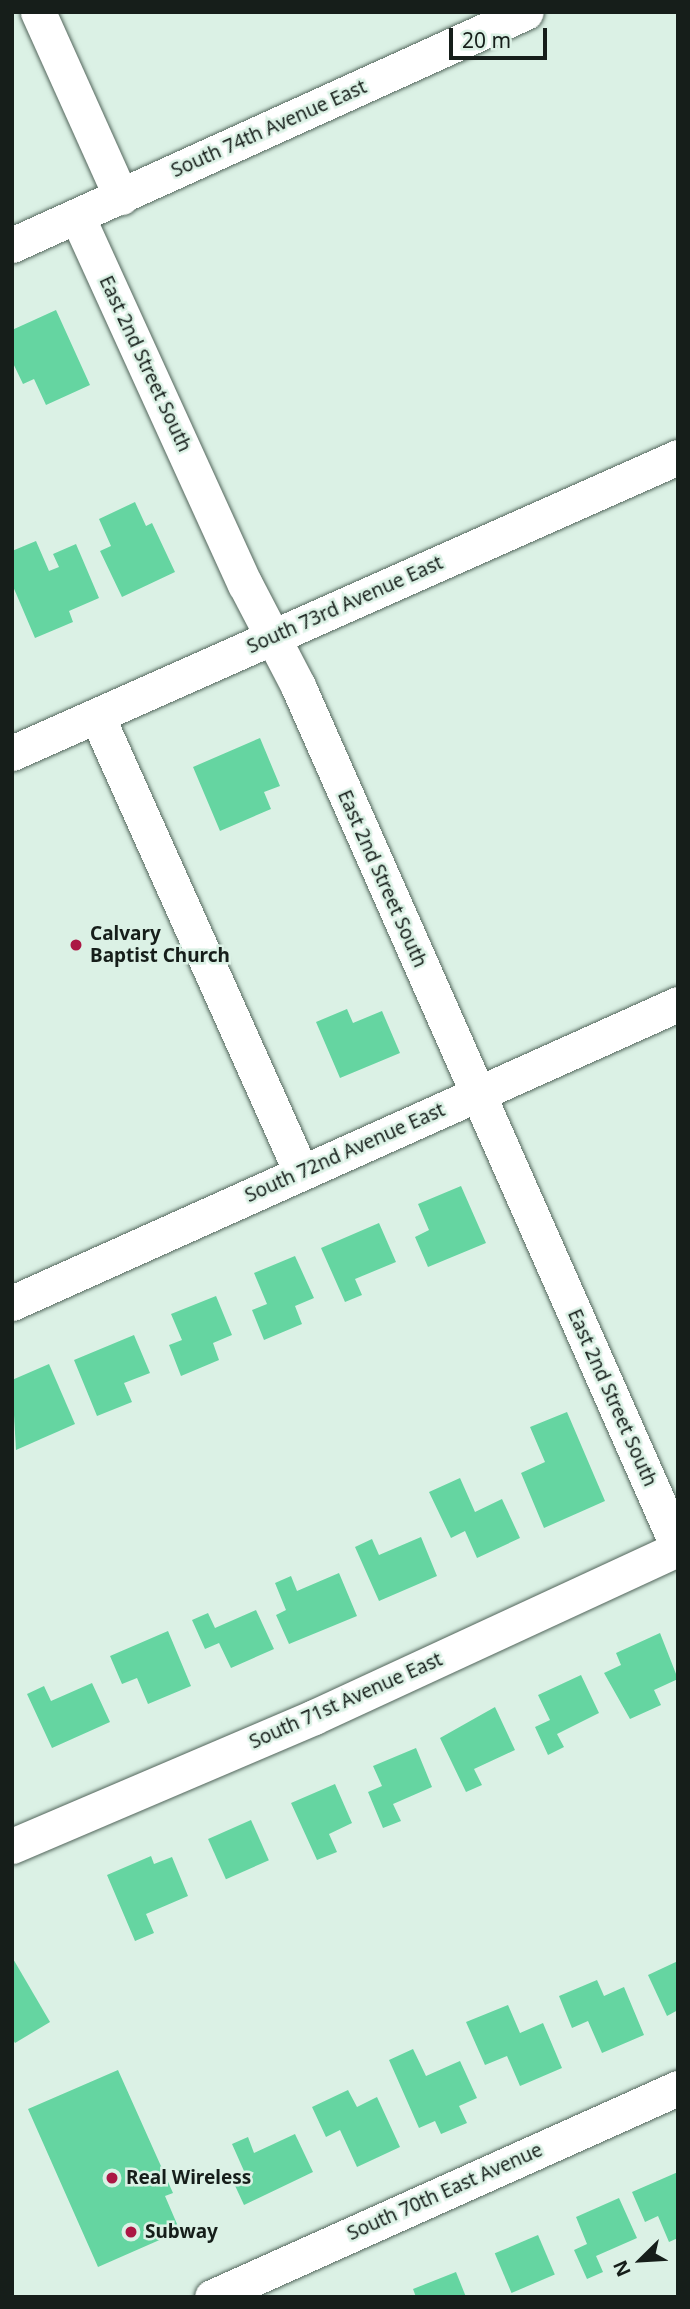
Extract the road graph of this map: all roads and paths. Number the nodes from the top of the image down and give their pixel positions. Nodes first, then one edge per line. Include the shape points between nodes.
1 (38, 12) edge
2 (526, 12) edge
3 (121, 197) junction
4 (78, 216) junction
5 (12, 245) edge
6 (678, 457) edge
7 (273, 637) junction
8 (97, 716) junction
9 (12, 753) edge
10 (678, 1004) edge
11 (477, 1094) junction
12 (301, 1172) junction
13 (12, 1303) edge
14 (678, 1548) edge
15 (12, 1846) edge
16 (678, 2088) edge
17 (212, 2297) edge

1 - 3 street
2 - 3 street, South 74th Avenue East
3 - 4 street, South 74th Avenue East
4 - 5 street, South 74th Avenue East
4 - 7 street, East 2nd Street South
6 - 7 street, South 73rd Avenue East
7 - 8 street, South 73rd Avenue East
7 - 11 street, East 2nd Street South
8 - 9 street, South 73rd Avenue East
8 - 12 street
10 - 11 street, South 72nd Avenue East
11 - 12 street, South 72nd Avenue East
11 - 14 street, East 2nd Street South
12 - 13 street, South 72nd Avenue East
14 - 15 street, South 71st Avenue East via 314,1717
16 - 17 street, South 70th East Avenue

